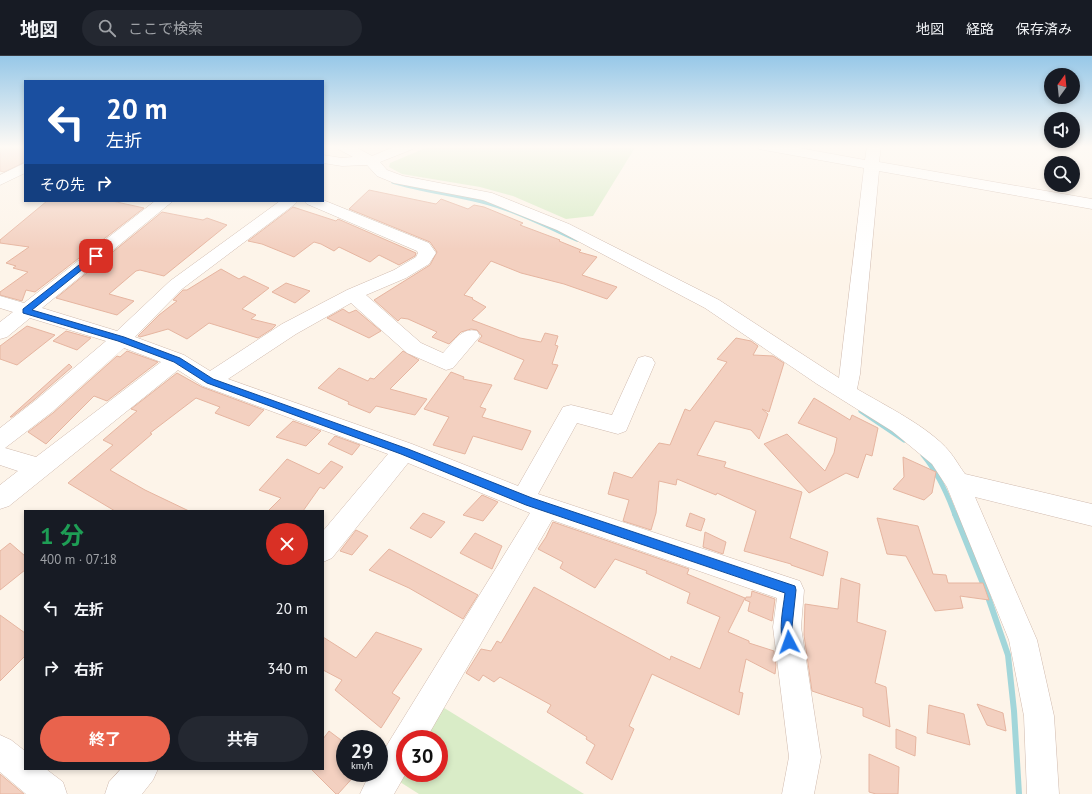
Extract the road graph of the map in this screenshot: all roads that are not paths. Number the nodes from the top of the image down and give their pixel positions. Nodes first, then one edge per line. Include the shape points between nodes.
1 (14, 180) edge
2 (400, 180) edge
3 (870, 180) edge
4 (959, 180) edge
5 (0, 181) edge
6 (164, 202) edge
7 (289, 202) edge
8 (314, 202) edge
9 (1092, 204) edge
10 (353, 294) junction
11 (0, 302) edge
12 (26, 311) junction
13 (0, 332) edge
14 (470, 336) dead end
15 (121, 339) junction
16 (177, 360) junction
17 (645, 363) dead end
18 (210, 381) junction
19 (846, 392) junction
20 (0, 441) edge
21 (404, 451) junction
22 (0, 456) edge
23 (39, 468) junction
24 (957, 482) junction
25 (0, 499) edge
26 (535, 503) junction
27 (1092, 515) edge
28 (324, 549) edge
29 (414, 730) edge
30 (0, 751) edge
31 (396, 760) edge
32 (141, 770) edge
33 (51, 794) edge
34 (121, 794) edge
35 (376, 794) edge
36 (798, 794) edge
37 (1043, 794) edge

1 - 5 street
2 - 19 street via 487,196 563,227 712,304
3 - 19 street
4 - 9 street
6 - 12 street
7 - 15 street via 176,284
8 - 10 street via 423,246 427,253 423,260 400,274
10 - 14 street via 414,348 446,363
10 - 18 street via 289,329
11 - 12 street
12 - 13 street
12 - 15 street
15 - 16 street
15 - 20 street
16 - 18 street
16 - 23 street
17 - 26 street via 618,425 571,413
18 - 21 street
19 - 24 street via 923,442 940,457
21 - 26 street
21 - 28 street
22 - 23 street
23 - 25 street
24 - 27 street
24 - 37 street via 1023,640 1039,716
26 - 29 street
26 - 36 street via 791,590 787,627 805,757
30 - 33 street
31 - 35 street
32 - 34 street

